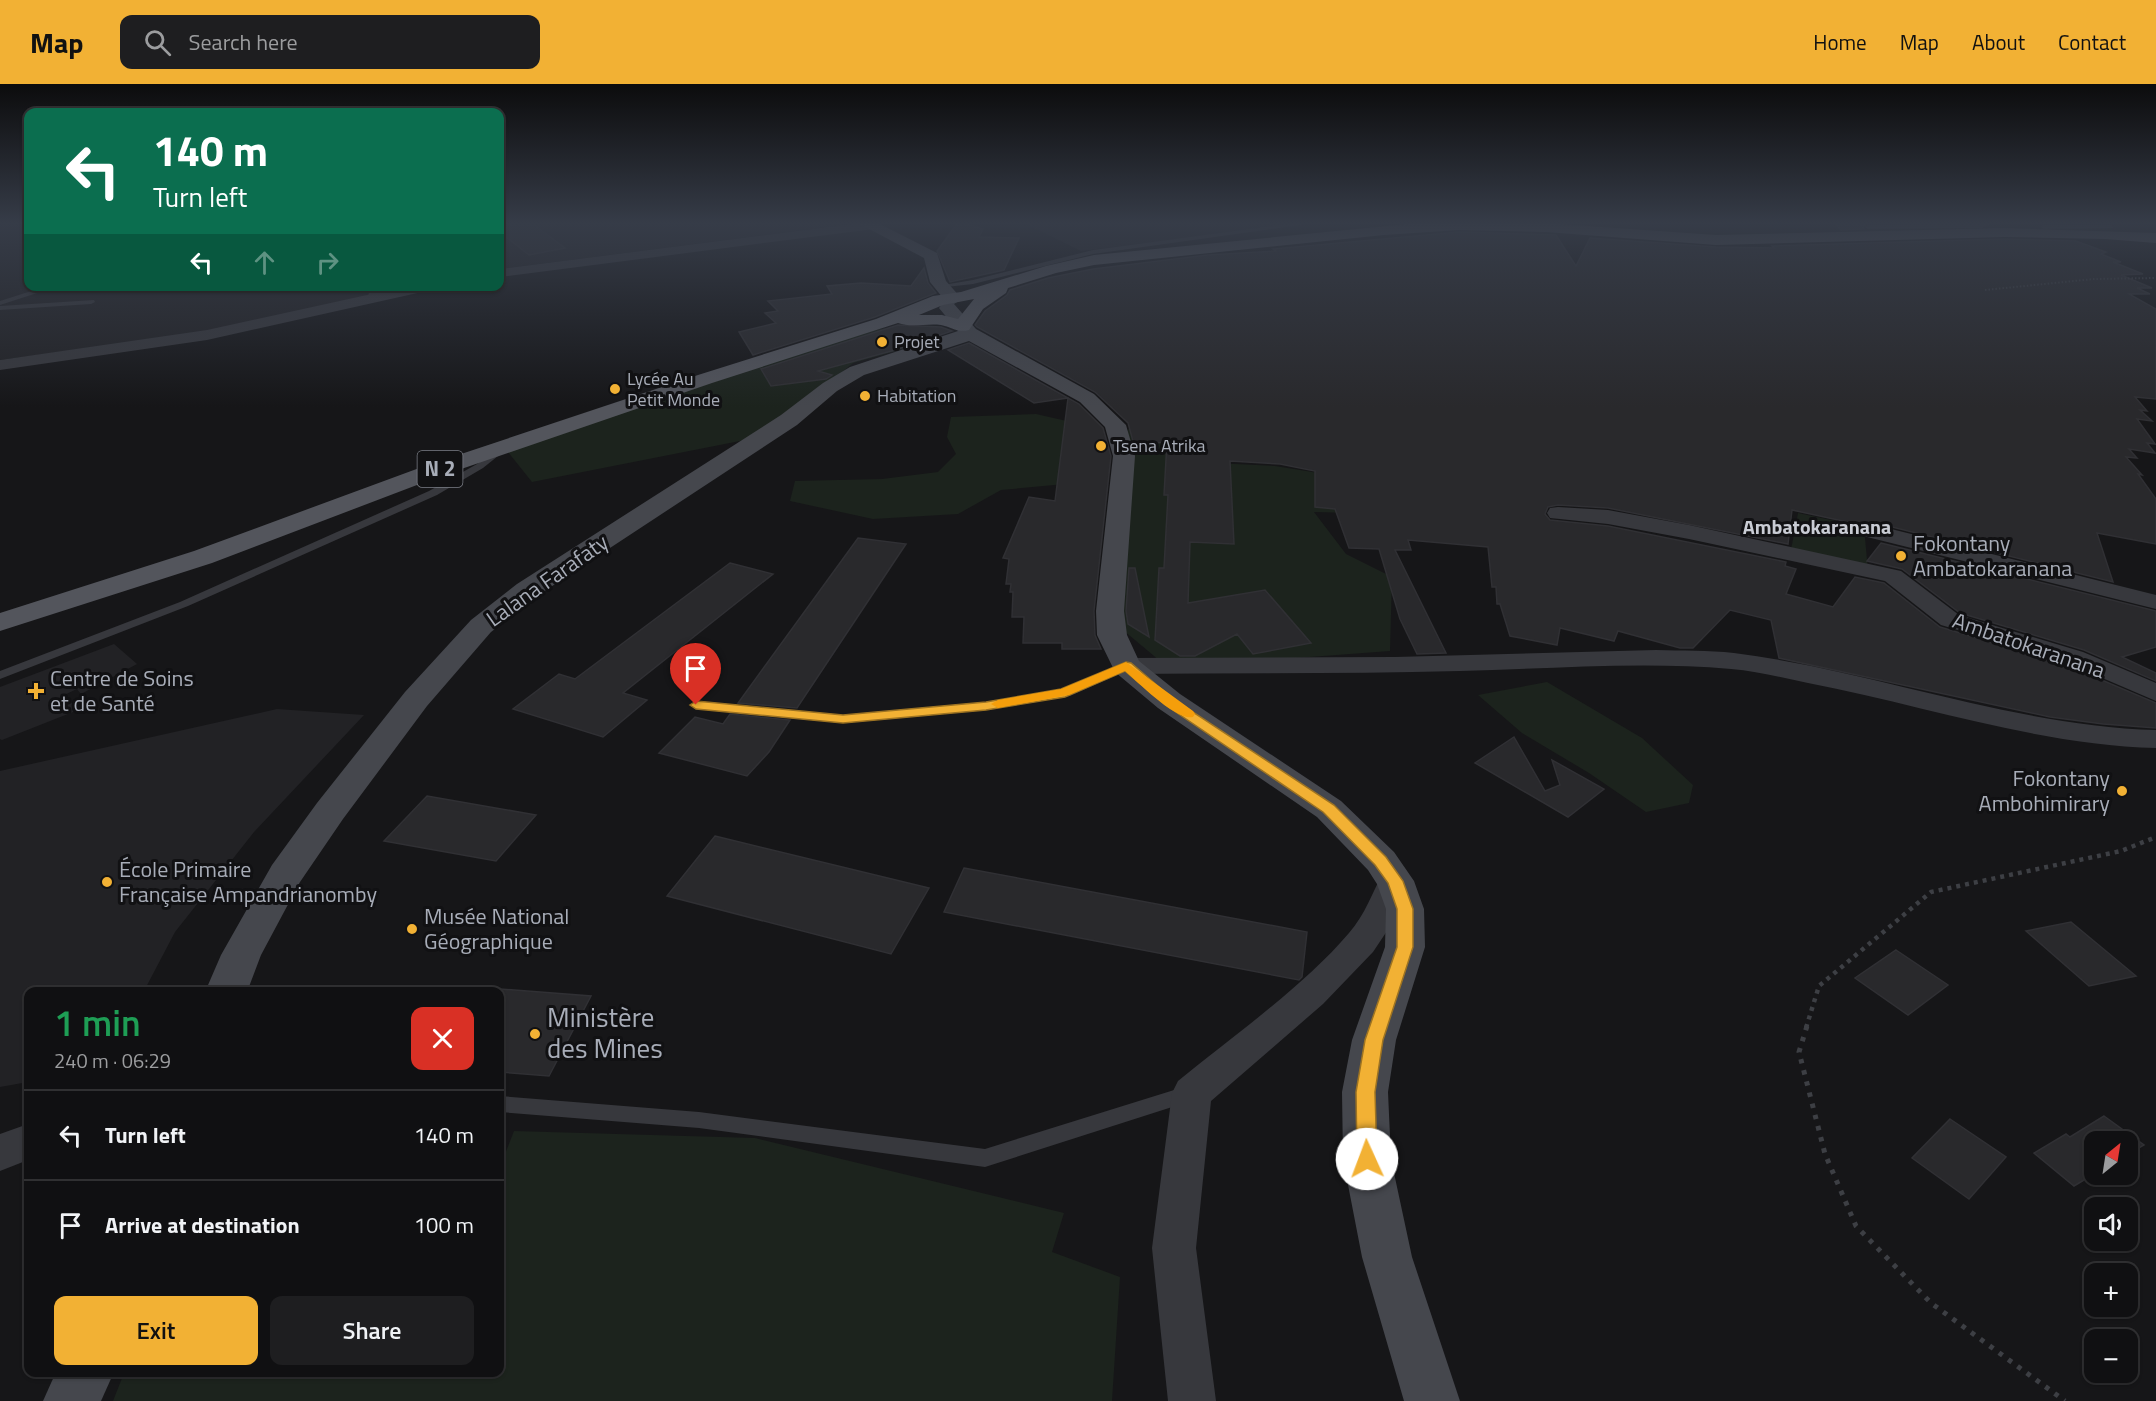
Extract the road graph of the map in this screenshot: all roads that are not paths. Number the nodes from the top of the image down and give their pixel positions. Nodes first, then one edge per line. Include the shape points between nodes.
1 (942, 283) edge
2 (987, 283) edge
3 (990, 283) edge
4 (1003, 283) edge
5 (42, 291) edge
6 (373, 292) edge
7 (947, 297) junction
8 (91, 302) dead end
9 (0, 306) edge
10 (882, 322) junction
11 (965, 330) junction
12 (0, 365) edge
13 (504, 447) junction
14 (1558, 513) dead end
15 (1871, 531) dead end
16 (2156, 602) edge
17 (0, 621) edge
18 (1126, 666) junction
19 (0, 675) edge
20 (2156, 693) edge
21 (696, 705) dead end
22 (2156, 739) edge
23 (1395, 881) junction
24 (228, 987) edge
25 (1192, 1093) junction
26 (504, 1104) edge
27 (24, 1144) edge
28 (0, 1153) edge
29 (84, 1377) edge
30 (71, 1401) edge
31 (1191, 1401) edge
32 (1432, 1401) edge

1 - 7 main road
2 - 7 main road, N 2
3 - 7 main road via 973,290 959,289
4 - 11 main road via 977,305
5 - 9 lane
6 - 12 street via 207,335
7 - 10 main road, N 2
7 - 10 main road via 924,297
7 - 11 main road
8 - 9 lane
10 - 11 main road via 930,318
10 - 13 main road, N 2
11 - 18 main road via 1087,398 1115,425 1124,456 1110,611 1112,635
11 - 24 main road, Lalana Farafaty via 956,340 857,371 830,387 789,420 527,590 481,626 416,699 285,875
13 - 17 main road, N 2 via 203,557
13 - 19 lane via 433,493 184,604
14 - 20 street, Ambatokaranana via 1608,517 1689,532 1893,576 1950,620 2074,657
15 - 16 street
18 - 21 lane via 1065,693 986,706 843,719
18 - 22 street via 1715,660 1827,678 2035,724 2120,738
18 - 23 main road via 1168,701 1329,809 1381,861
23 - 25 street via 1376,922 1361,943 1310,993
23 - 32 main road via 1405,909 1405,947 1374,1040 1365,1092 1367,1159 1387,1257
25 - 26 lane via 985,1158 699,1120
25 - 31 street via 1174,1248
27 - 28 street
29 - 30 main road

